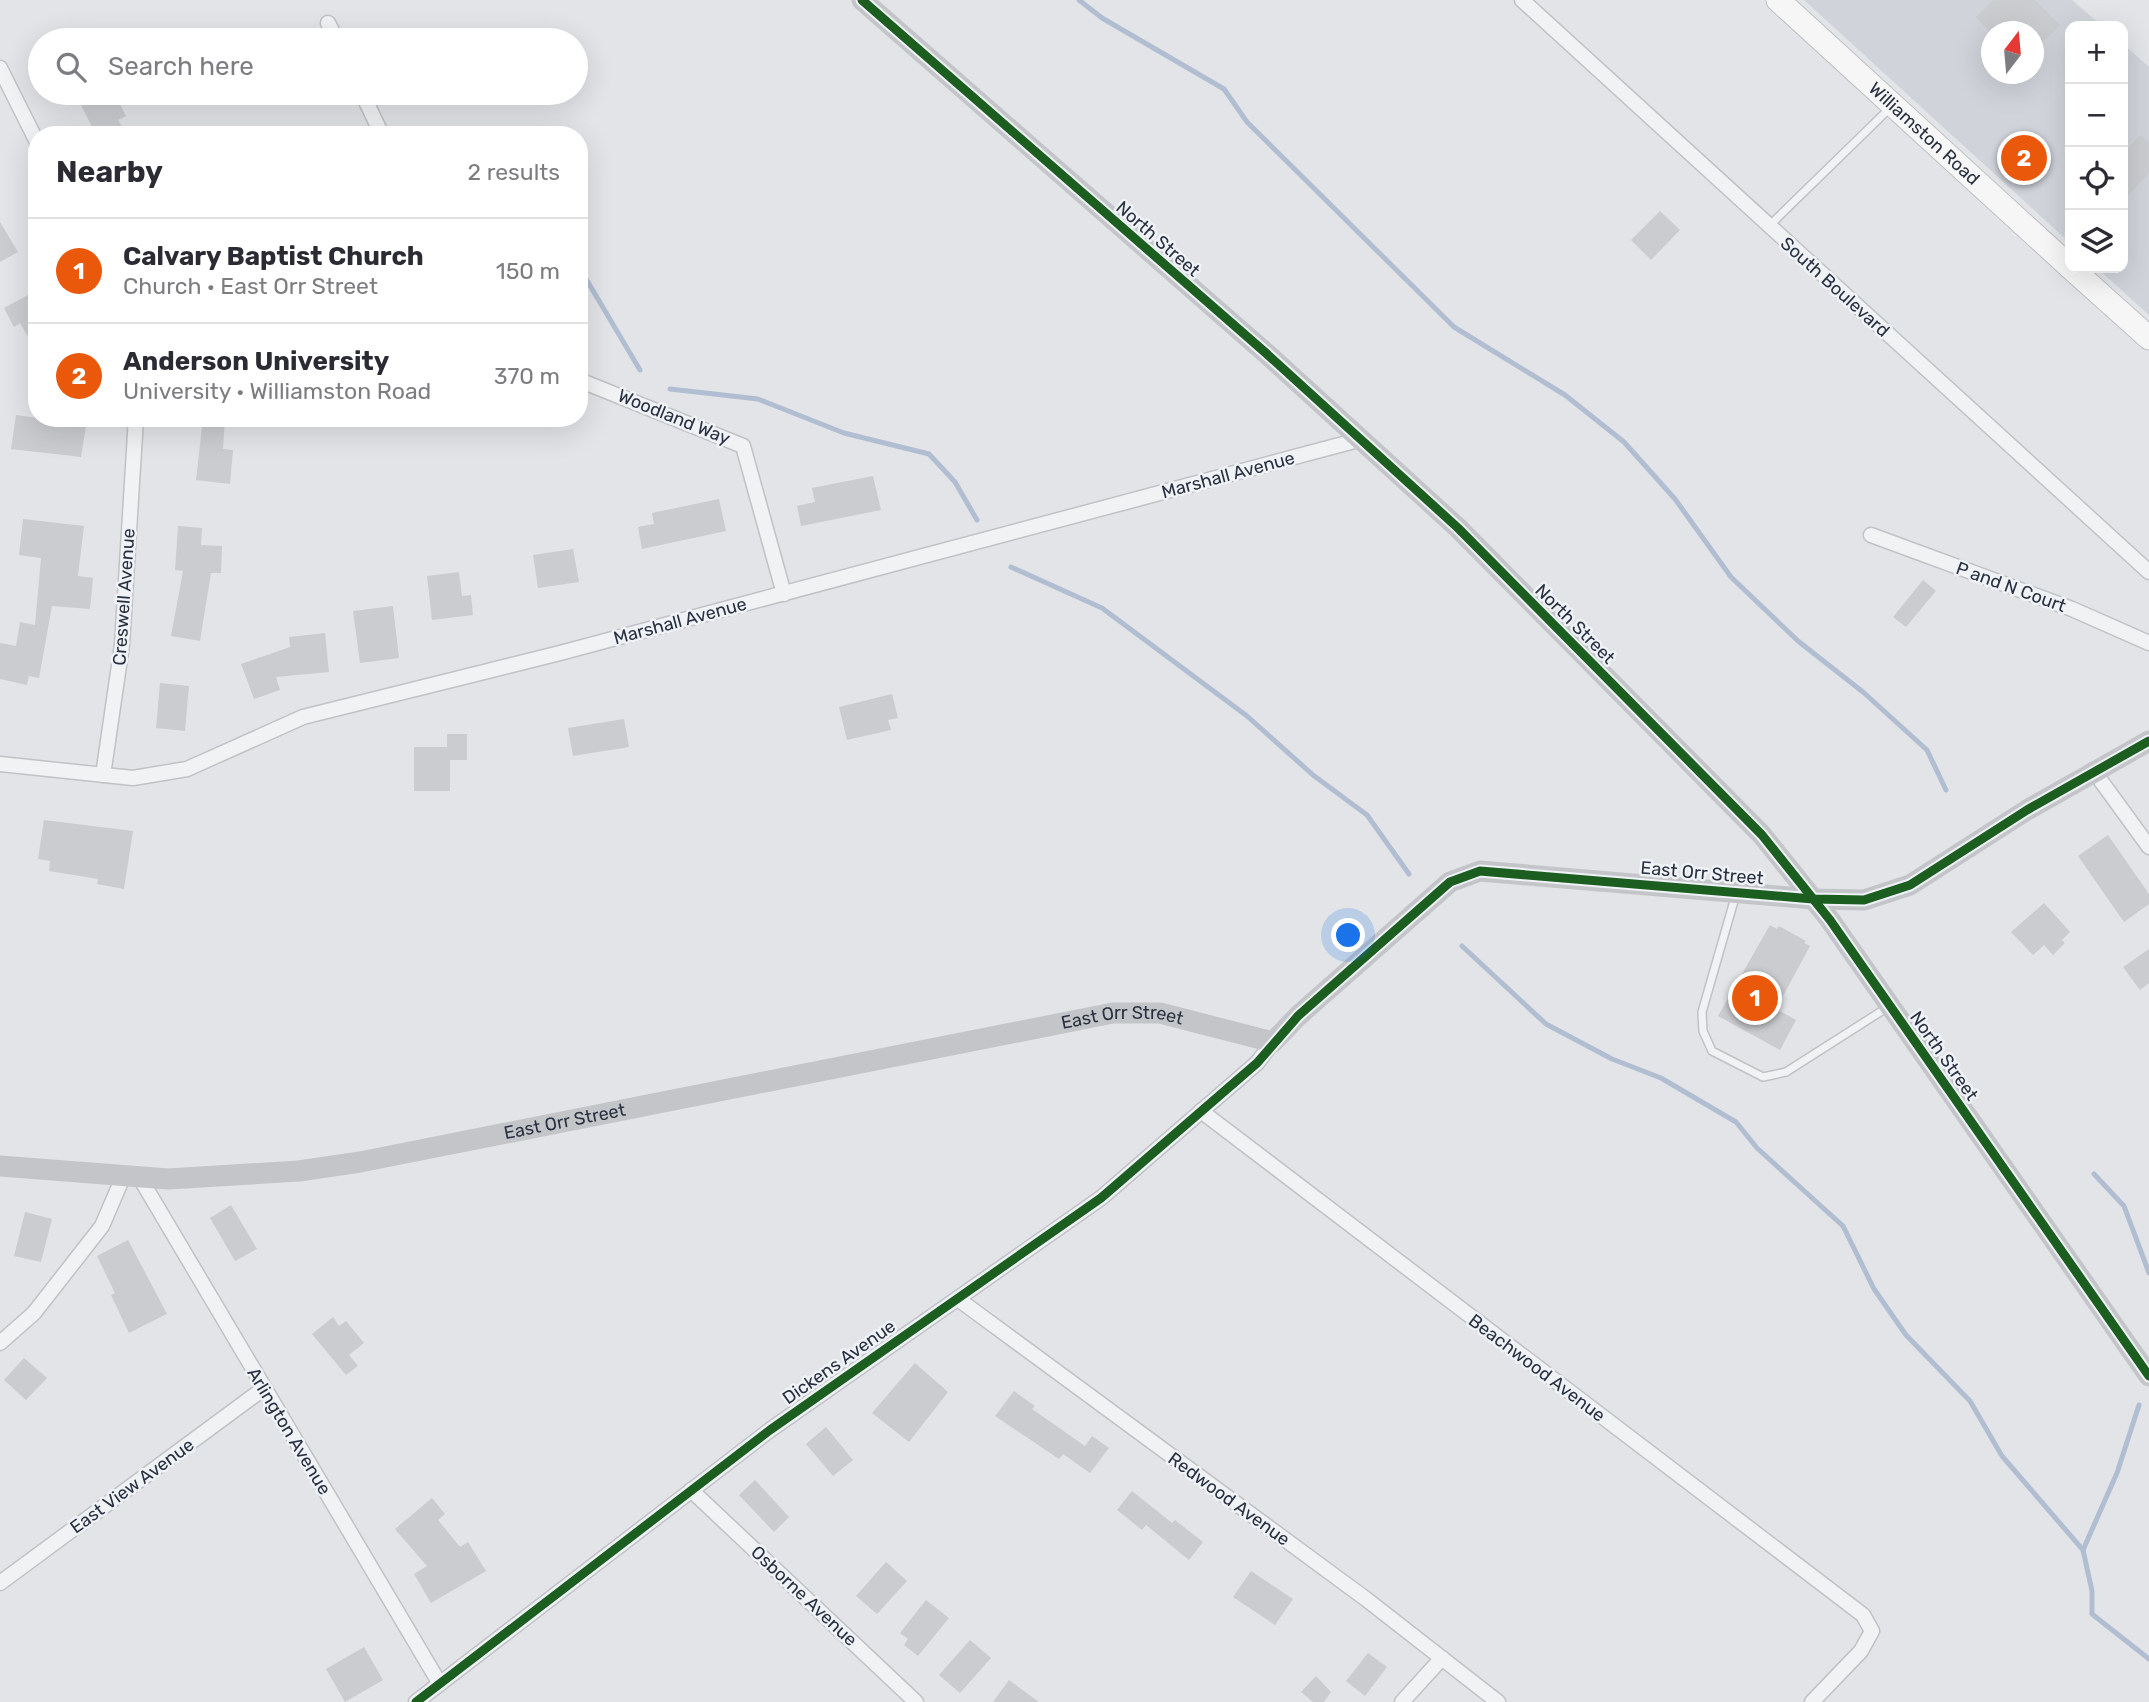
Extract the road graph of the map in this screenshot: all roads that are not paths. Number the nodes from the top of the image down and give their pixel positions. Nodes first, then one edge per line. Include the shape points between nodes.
1 (862, 0) edge
2 (1522, 0) edge
3 (1778, 0) edge
4 (328, 23) dead end
5 (331, 28) edge
6 (0, 68) edge
7 (368, 105) edge
8 (1893, 105) junction
9 (29, 126) edge
10 (378, 126) edge
11 (1768, 226) junction
12 (2065, 262) edge
13 (2078, 273) edge
14 (2149, 338) edge
15 (588, 383) edge
16 (134, 427) edge
17 (1362, 439) junction
18 (1871, 535) dead end
19 (2149, 572) edge
20 (784, 594) junction
21 (2149, 643) edge
22 (2149, 741) edge
23 (0, 764) edge
24 (2093, 771) junction
25 (103, 775) junction
26 (2149, 847) edge
27 (1737, 893) junction
28 (1813, 899) junction
29 (1890, 1006) junction
30 (1273, 1042) junction
31 (1201, 1111) junction
32 (0, 1166) edge
33 (131, 1177) junction
34 (958, 1299) junction
35 (0, 1343) edge
36 (2149, 1376) edge
37 (263, 1389) junction
38 (691, 1490) junction
39 (0, 1583) edge
40 (1442, 1658) junction
41 (440, 1684) junction
42 (416, 1702) edge
43 (916, 1702) edge
44 (1402, 1702) edge
45 (1498, 1702) edge
46 (1812, 1702) edge

1 - 17 street, North Street
2 - 11 street, South Boulevard
3 - 8 main road, Williamston Road
4 - 5 street
6 - 9 street
7 - 10 street
8 - 11 lane
8 - 12 main road, Williamston Road
11 - 19 street, South Boulevard
13 - 14 main road, Williamston Road
15 - 20 street, Woodland Way via 743,446
16 - 25 street, Creswell Avenue via 122,645
17 - 20 street, Marshall Avenue
17 - 28 street, North Street via 1458,528 1753,825
18 - 21 street, P and N Court via 2072,609
20 - 25 street, Marshall Avenue via 303,717 187,769 133,778
22 - 24 street, East Orr Street
23 - 25 street, Marshall Avenue
24 - 26 street
24 - 28 street, East Orr Street via 1910,885 1864,900
27 - 28 street, East Orr Street
27 - 29 lane via 1702,1012 1703,1031 1712,1051 1763,1077 1786,1072
27 - 30 street, East Orr Street via 1480,871 1450,882
28 - 29 street, North Street
29 - 36 street, North Street
30 - 31 street, Dickens Avenue via 1257,1063
30 - 33 street, East Orr Street via 1160,1013 1113,1013 360,1162 299,1171
31 - 34 street, Dickens Avenue via 1101,1198
31 - 46 street, Beachwood Avenue via 1863,1615 1872,1631 1861,1651
32 - 33 street, East Orr Street
33 - 35 street via 102,1226 34,1313
33 - 37 street, Arlington Avenue
34 - 38 street, Dickens Avenue
34 - 40 street, Redwood Avenue
37 - 39 street, East View Avenue
37 - 41 street, Arlington Avenue
38 - 41 street, Dickens Avenue
38 - 43 street, Osborne Avenue
40 - 44 street
40 - 45 street, Redwood Avenue
41 - 42 street, Dickens Avenue

